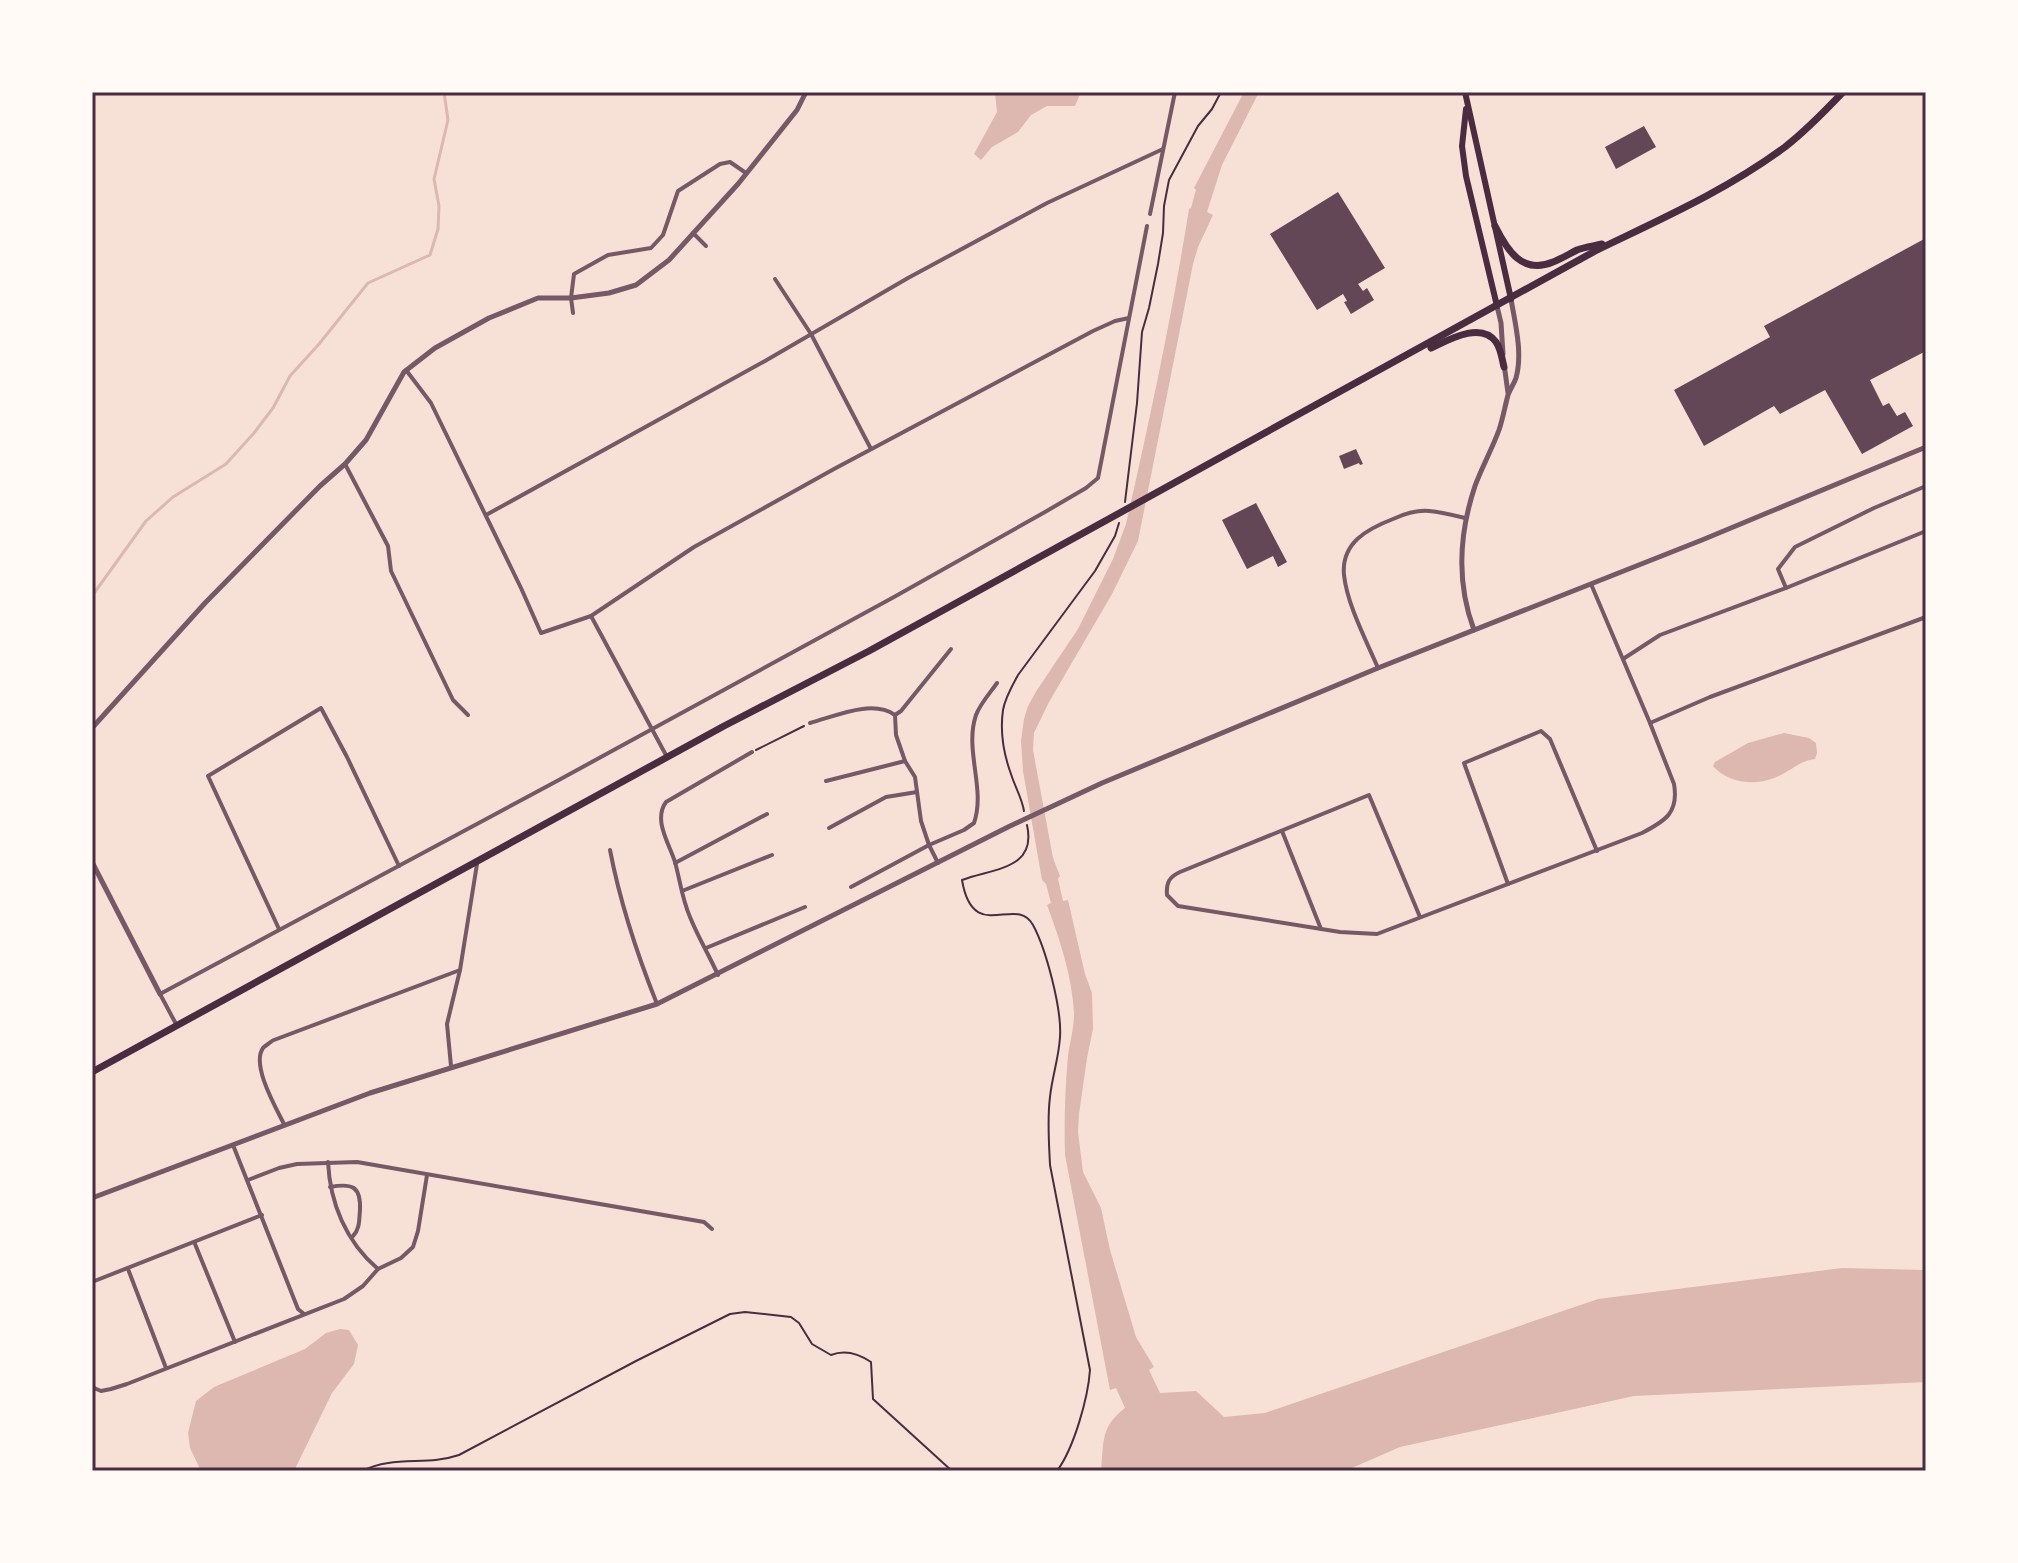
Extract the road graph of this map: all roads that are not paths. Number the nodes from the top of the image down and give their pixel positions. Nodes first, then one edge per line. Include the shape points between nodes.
1 (806, 92) edge
2 (1175, 92) edge
3 (1465, 92) edge
4 (1843, 92) edge
5 (1466, 101) junction
6 (1163, 149) junction
7 (746, 173) junction
8 (1150, 214) dead end
9 (1147, 226) dead end
10 (1495, 226) junction
11 (693, 233) junction
12 (1620, 240) junction
13 (706, 246) dead end
14 (775, 279) dead end
15 (571, 298) junction
16 (1511, 299) junction
17 (1497, 306) junction
18 (573, 313) dead end
19 (1129, 318) junction
20 (811, 334) junction
21 (1409, 355) junction
22 (1504, 367) junction
23 (406, 370) junction
24 (1508, 394) junction
25 (1926, 447) edge
26 (871, 449) junction
27 (345, 464) junction
28 (1926, 486) edge
29 (486, 515) junction
30 (1465, 518) junction
31 (1926, 531) edge
32 (1591, 584) junction
33 (1786, 588) junction
34 (591, 616) junction
35 (1926, 617) edge
36 (1474, 630) junction
37 (951, 649) dead end
38 (1623, 659) junction
39 (1378, 668) junction
40 (997, 683) dead end
41 (468, 715) dead end
42 (895, 715) junction
43 (810, 723) road end
44 (1650, 723) junction
45 (92, 728) edge
46 (651, 729) junction
47 (752, 752) road end
48 (667, 757) junction
49 (905, 761) junction
50 (826, 781) dead end
51 (917, 792) junction
52 (767, 814) dead end
53 (829, 828) dead end
54 (1282, 830) junction
55 (929, 845) junction
56 (610, 850) dead end
57 (1597, 851) junction
58 (772, 855) dead end
59 (477, 861) junction
60 (92, 862) edge
61 (675, 863) junction
62 (938, 863) junction
63 (399, 866) junction
64 (1508, 885) junction
65 (851, 887) dead end
66 (682, 891) junction
67 (805, 907) dead end
68 (1420, 917) junction
69 (1321, 929) junction
70 (279, 930) junction
71 (706, 948) junction
72 (460, 970) junction
73 (718, 975) junction
74 (160, 994) junction
75 (657, 1004) junction
76 (176, 1024) junction
77 (451, 1066) junction
78 (92, 1072) edge
79 (284, 1124) junction
80 (233, 1145) junction
81 (328, 1162) junction
82 (427, 1175) junction
83 (248, 1180) junction
84 (330, 1187) junction
85 (92, 1198) edge
86 (262, 1215) junction
87 (712, 1229) dead end
88 (352, 1237) junction
89 (194, 1243) junction
90 (128, 1269) junction
91 (378, 1269) junction
92 (92, 1282) edge
93 (304, 1314) junction
94 (235, 1342) junction
95 (166, 1368) junction
96 (92, 1384) edge

1 - 7 street
2 - 6 street
3 - 5 main road
4 - 12 main road via 1786,146 1682,210
5 - 10 main road
5 - 17 main road via 1466,176
6 - 8 street
6 - 20 street via 1047,203
7 - 11 street
7 - 15 street via 730,162 693,180 678,191 663,235 651,248 608,255 574,274
9 - 19 street
10 - 12 main road via 1511,254 1525,263 1551,263
10 - 16 main road
11 - 13 street
11 - 15 street via 636,285
12 - 16 main road
14 - 20 street
15 - 18 street
15 - 23 street via 538,298 489,318
16 - 17 main road
16 - 24 street via 1518,363
17 - 21 main road
17 - 22 street
19 - 26 street via 1093,331
19 - 46 street via 1098,478
20 - 26 street
20 - 29 street
21 - 22 main road via 1476,332 1498,343
21 - 48 main road
22 - 24 street
23 - 27 street via 366,440
23 - 29 street via 431,403
24 - 30 street
25 - 32 street
26 - 34 street via 694,547
27 - 41 street via 388,546 391,571 453,700
27 - 45 street via 205,603
28 - 33 street via 1795,547 1778,569
29 - 34 street via 541,633
30 - 36 street via 1461,579
30 - 39 street via 1410,512 1365,531 1352,544 1344,575
31 - 33 street
32 - 36 street
32 - 38 street
33 - 38 street via 1660,635
34 - 46 street
35 - 44 street
36 - 39 street
37 - 42 street
38 - 44 street
39 - 62 street via 1064,800
40 - 55 street via 977,713 973,734 979,799 974,823
42 - 43 street via 864,709
42 - 49 street
44 - 57 street via 1674,784 1672,810 1660,824
46 - 48 street
46 - 63 street
47 - 61 street via 660,810
48 - 59 main road
49 - 50 street
49 - 51 street
51 - 53 street via 886,797
51 - 55 street
52 - 61 street
54 - 68 street via 1369,795
54 - 69 street
54 - 69 street via 1171,876 1167,895 1178,906
55 - 62 street
55 - 65 street
56 - 75 street via 627,922
57 - 64 street
57 - 64 street via 1550,739 1541,731 1464,763
58 - 66 street
59 - 72 street
59 - 76 main road
60 - 74 street
61 - 66 street
62 - 73 street
63 - 70 street
63 - 70 street via 321,708 208,776
64 - 68 street
66 - 71 street
67 - 71 street
68 - 69 street via 1377,934
70 - 74 street
71 - 73 street
72 - 77 street via 447,1024
72 - 79 street via 263,1047 262,1072
73 - 75 street
74 - 76 street
75 - 77 street
76 - 78 main road
77 - 79 street
79 - 80 street
80 - 83 street
80 - 85 street
81 - 82 street
81 - 83 street via 279,1168
81 - 84 street
82 - 87 street via 704,1222
82 - 91 street via 413,1247
83 - 86 street
84 - 88 street
84 - 88 street via 348,1185 360,1194 358,1230
86 - 89 street
86 - 93 street
88 - 91 street
89 - 90 street
89 - 94 street
90 - 92 street
90 - 95 street
91 - 93 street via 344,1299
93 - 94 street
94 - 95 street
95 - 96 street via 111,1389 101,1391

